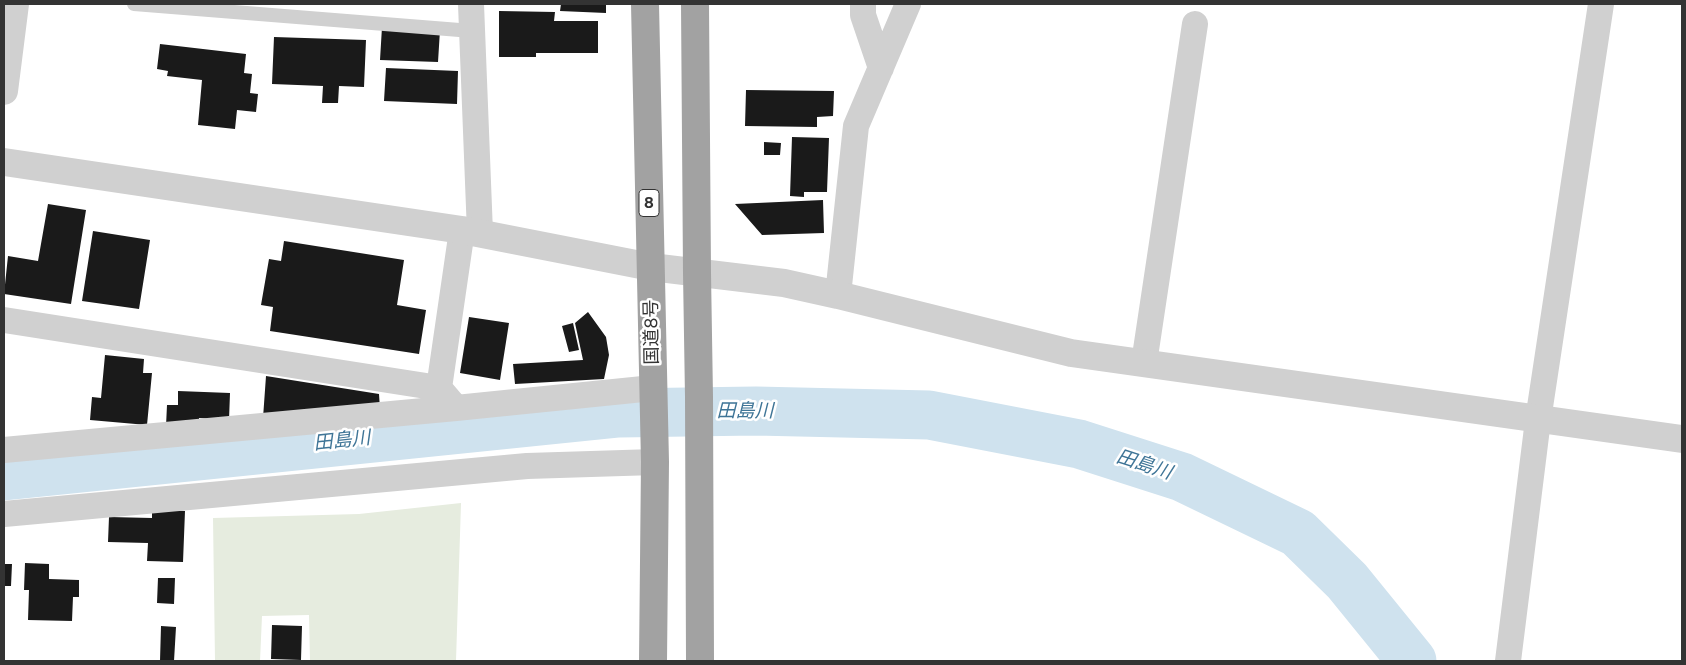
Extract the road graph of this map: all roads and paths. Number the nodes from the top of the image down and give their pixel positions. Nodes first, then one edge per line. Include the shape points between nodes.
1 (15, 4) edge
2 (134, 4) edge
3 (471, 4) edge
4 (645, 4) edge
5 (695, 4) edge
6 (863, 4) edge
7 (908, 4) edge
8 (1601, 4) edge
9 (1196, 24) dead end
10 (472, 31) junction
11 (881, 68) junction
12 (4, 91) edge
13 (4, 162) edge
14 (471, 232) junction
15 (650, 267) junction
16 (697, 273) junction
17 (838, 295) junction
18 (4, 320) edge
19 (1144, 363) junction
20 (439, 388) junction
21 (653, 395) junction
22 (456, 408) junction
23 (1538, 420) junction
24 (1682, 439) edge
25 (4, 450) edge
26 (654, 456) junction
27 (4, 514) edge
28 (653, 661) edge
29 (700, 661) edge
30 (1508, 661) edge

1 - 12 street
2 - 10 lane
3 - 10 street
4 - 15 highway, 国道8号 / 8
5 - 16 highway
6 - 11 street via 862,15
7 - 11 street
8 - 23 street
9 - 19 street
10 - 14 street
11 - 17 street via 856,126
13 - 14 street
14 - 15 street
14 - 20 street
15 - 16 street
15 - 21 highway, 国道8号 / 8
16 - 17 street via 784,283
16 - 29 highway
17 - 19 street via 1071,353
18 - 20 street
19 - 23 street
20 - 22 street
21 - 22 street
21 - 26 highway, 国道8号 / 8
22 - 25 street
23 - 24 street
23 - 30 street
26 - 27 street
26 - 28 highway, 国道8号 / 8

